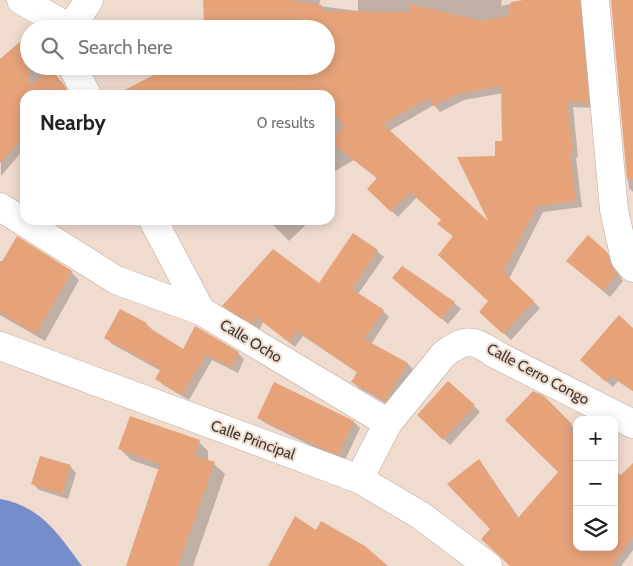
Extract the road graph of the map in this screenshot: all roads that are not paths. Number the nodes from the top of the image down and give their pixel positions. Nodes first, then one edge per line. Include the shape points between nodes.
1 (21, 0) edge
2 (89, 0) edge
3 (595, 0) edge
4 (56, 20) edge
5 (75, 20) edge
6 (77, 75) edge
7 (84, 90) edge
8 (0, 208) edge
9 (20, 220) edge
10 (27, 225) edge
11 (156, 225) edge
12 (633, 268) edge
13 (201, 311) junction
14 (0, 346) edge
15 (388, 423) junction
16 (633, 424) edge
17 (359, 479) junction
18 (488, 566) edge

1 - 4 street
2 - 5 street
3 - 12 street via 614,210 625,259
6 - 7 street
8 - 9 street, Calle Ocho
10 - 13 street, Calle Ocho via 116,280
11 - 13 street
13 - 15 street, Calle Ocho
14 - 17 street, Calle Principal
15 - 16 street, Calle Cerro Congo via 444,354 467,342 482,344 495,354
15 - 17 street, Calle Cerro Congo
17 - 18 street, Calle Principal via 420,515

